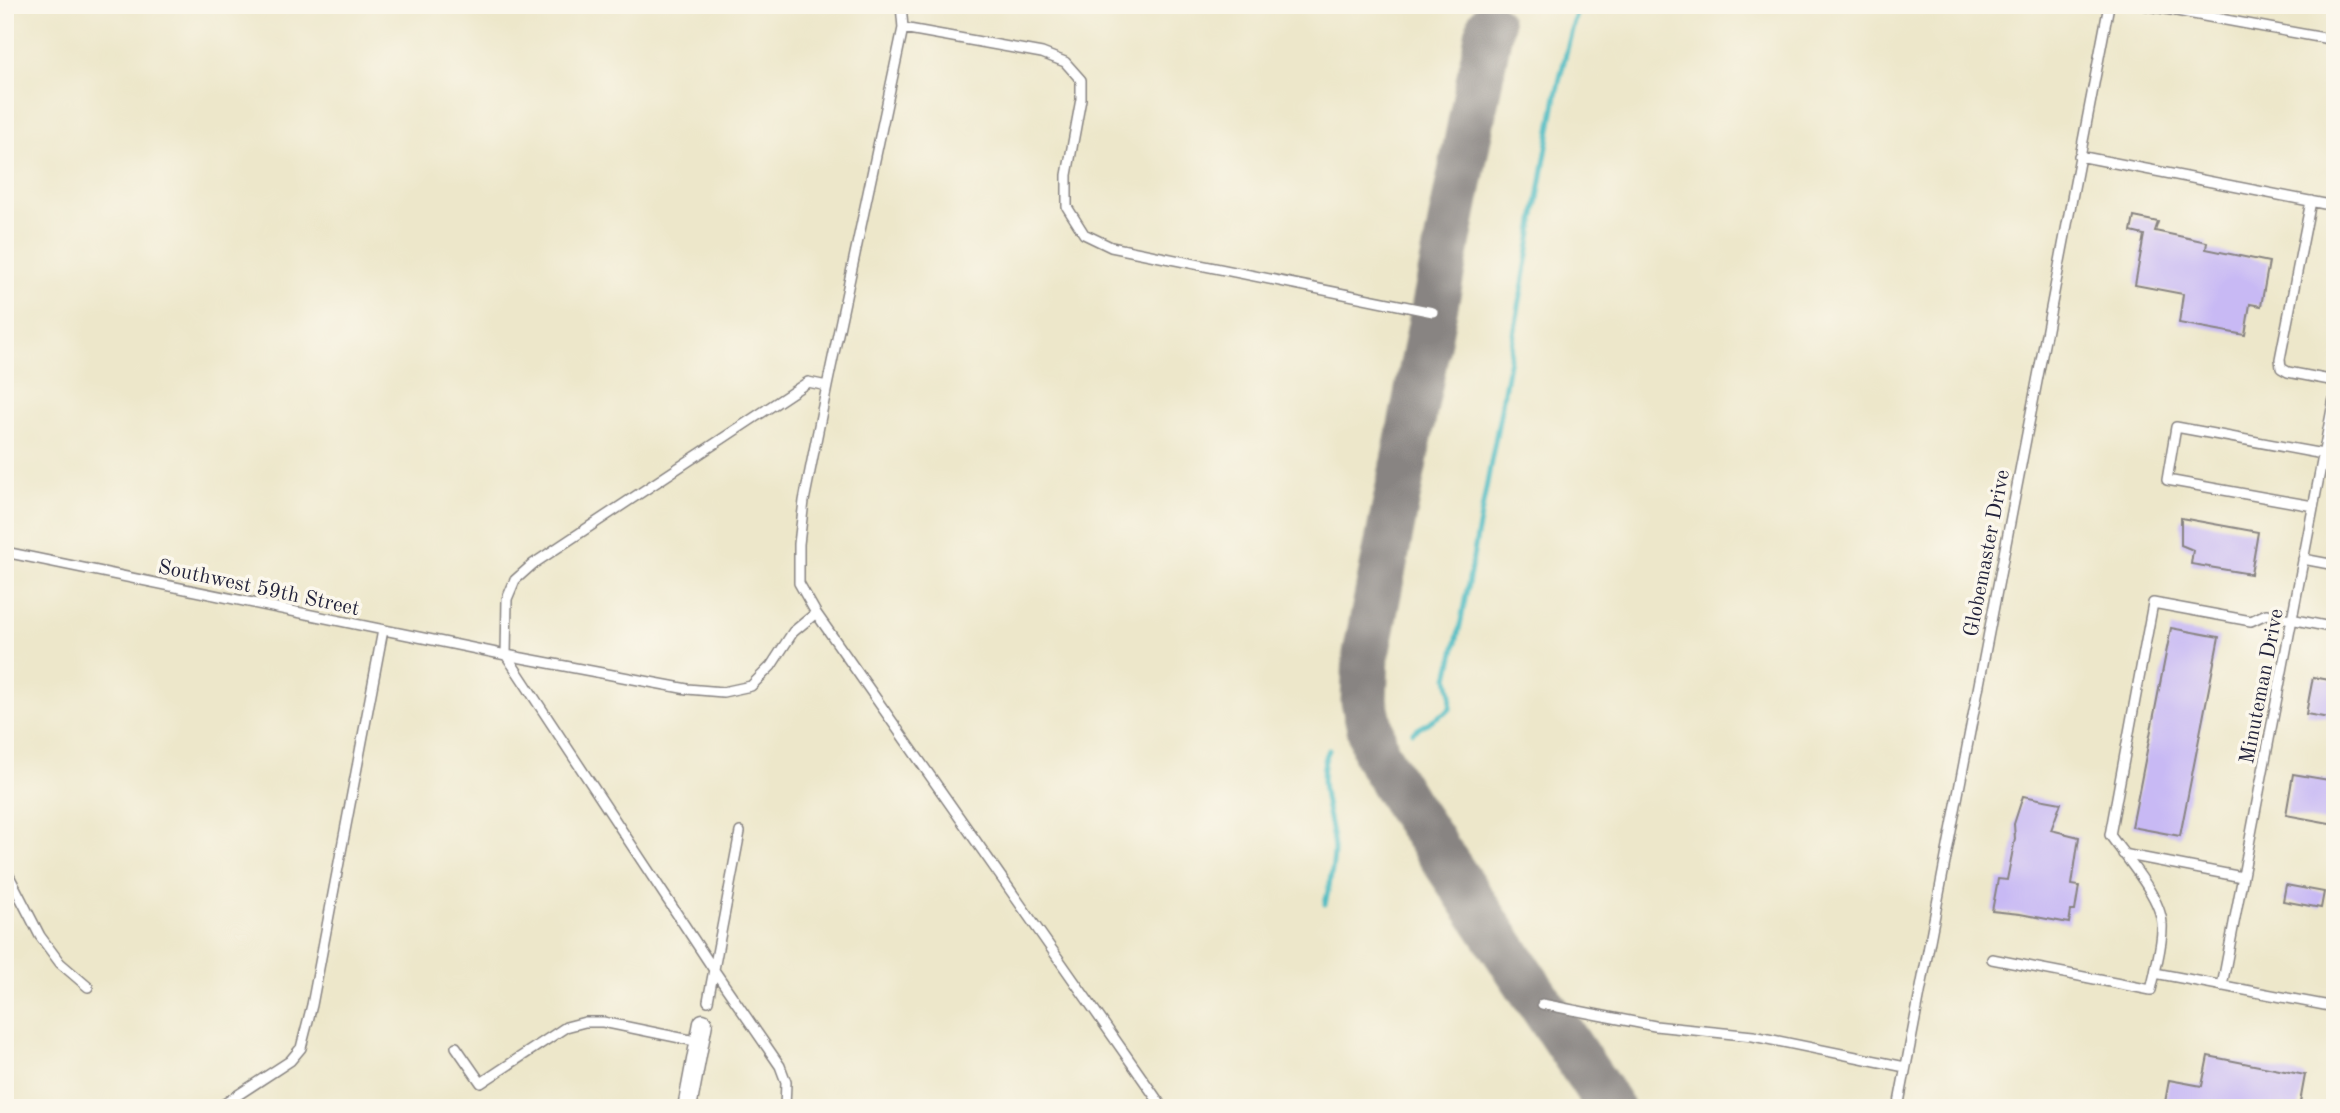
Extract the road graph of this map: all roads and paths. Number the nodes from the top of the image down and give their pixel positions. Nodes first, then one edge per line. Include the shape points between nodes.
1 (901, 5) edge
2 (2109, 5) edge
3 (2144, 5) edge
4 (903, 28) junction
5 (2335, 40) edge
6 (2078, 156) junction
7 (2311, 201) junction
8 (2335, 205) edge
9 (1433, 312) dead end
10 (2335, 381) edge
11 (827, 386) junction
12 (2335, 393) edge
13 (2323, 454) junction
14 (2313, 506) junction
15 (5, 552) edge
16 (2303, 559) junction
17 (2335, 565) edge
18 (816, 612) junction
19 (2291, 619) junction
20 (2335, 628) edge
21 (383, 630) junction
22 (506, 655) junction
23 (740, 832) dead end
24 (2123, 854) junction
25 (5, 868) edge
26 (2242, 877) junction
27 (1992, 959) dead end
28 (714, 970) junction
29 (2155, 973) junction
30 (2222, 986) junction
31 (88, 987) dead end
32 (708, 1001) dead end
33 (1542, 1004) dead end
34 (2335, 1007) edge
35 (703, 1023) dead end
36 (700, 1042) junction
37 (456, 1047) dead end
38 (1906, 1067) junction
39 (218, 1108) edge
40 (687, 1108) edge
41 (785, 1108) edge
42 (1163, 1108) edge
43 (1898, 1108) edge

1 - 4 lane
2 - 6 lane, Globemaster Drive
3 - 5 lane
4 - 9 lane via 1042,53 1065,62 1081,80 1067,175 1067,207 1084,234 1111,247
4 - 11 lane
6 - 7 lane
6 - 38 lane, Globemaster Drive
7 - 8 lane
7 - 10 lane via 2281,368
11 - 18 lane via 799,544 799,583
11 - 22 lane via 808,382 533,564 515,580 508,599
12 - 13 lane, Minuteman Drive
13 - 14 lane, Minuteman Drive
13 - 14 lane via 2176,427 2167,480
14 - 16 lane, Minuteman Drive
15 - 21 lane, Southwest 59th Street
16 - 17 lane
16 - 19 lane, Minuteman Drive
18 - 22 lane, Southwest 59th Street via 793,632 771,666 751,686 723,692
18 - 42 lane
19 - 20 lane
19 - 24 lane via 2266,614 2251,621 2153,603 2110,835
19 - 26 lane, Minuteman Drive
21 - 22 lane, Southwest 59th Street
21 - 39 lane via 301,1048 290,1061
22 - 28 lane
23 - 28 lane
24 - 26 lane
24 - 29 lane via 2158,906 2162,922
25 - 31 lane via 40,936 60,963
26 - 30 lane, Minuteman Drive
27 - 29 lane via 2151,990
28 - 32 lane
28 - 41 lane via 780,1066 786,1082
29 - 30 lane
30 - 34 lane
33 - 38 lane
35 - 36 street
36 - 37 lane via 585,1022 566,1027 481,1083
36 - 40 street
38 - 43 lane, Globemaster Drive

